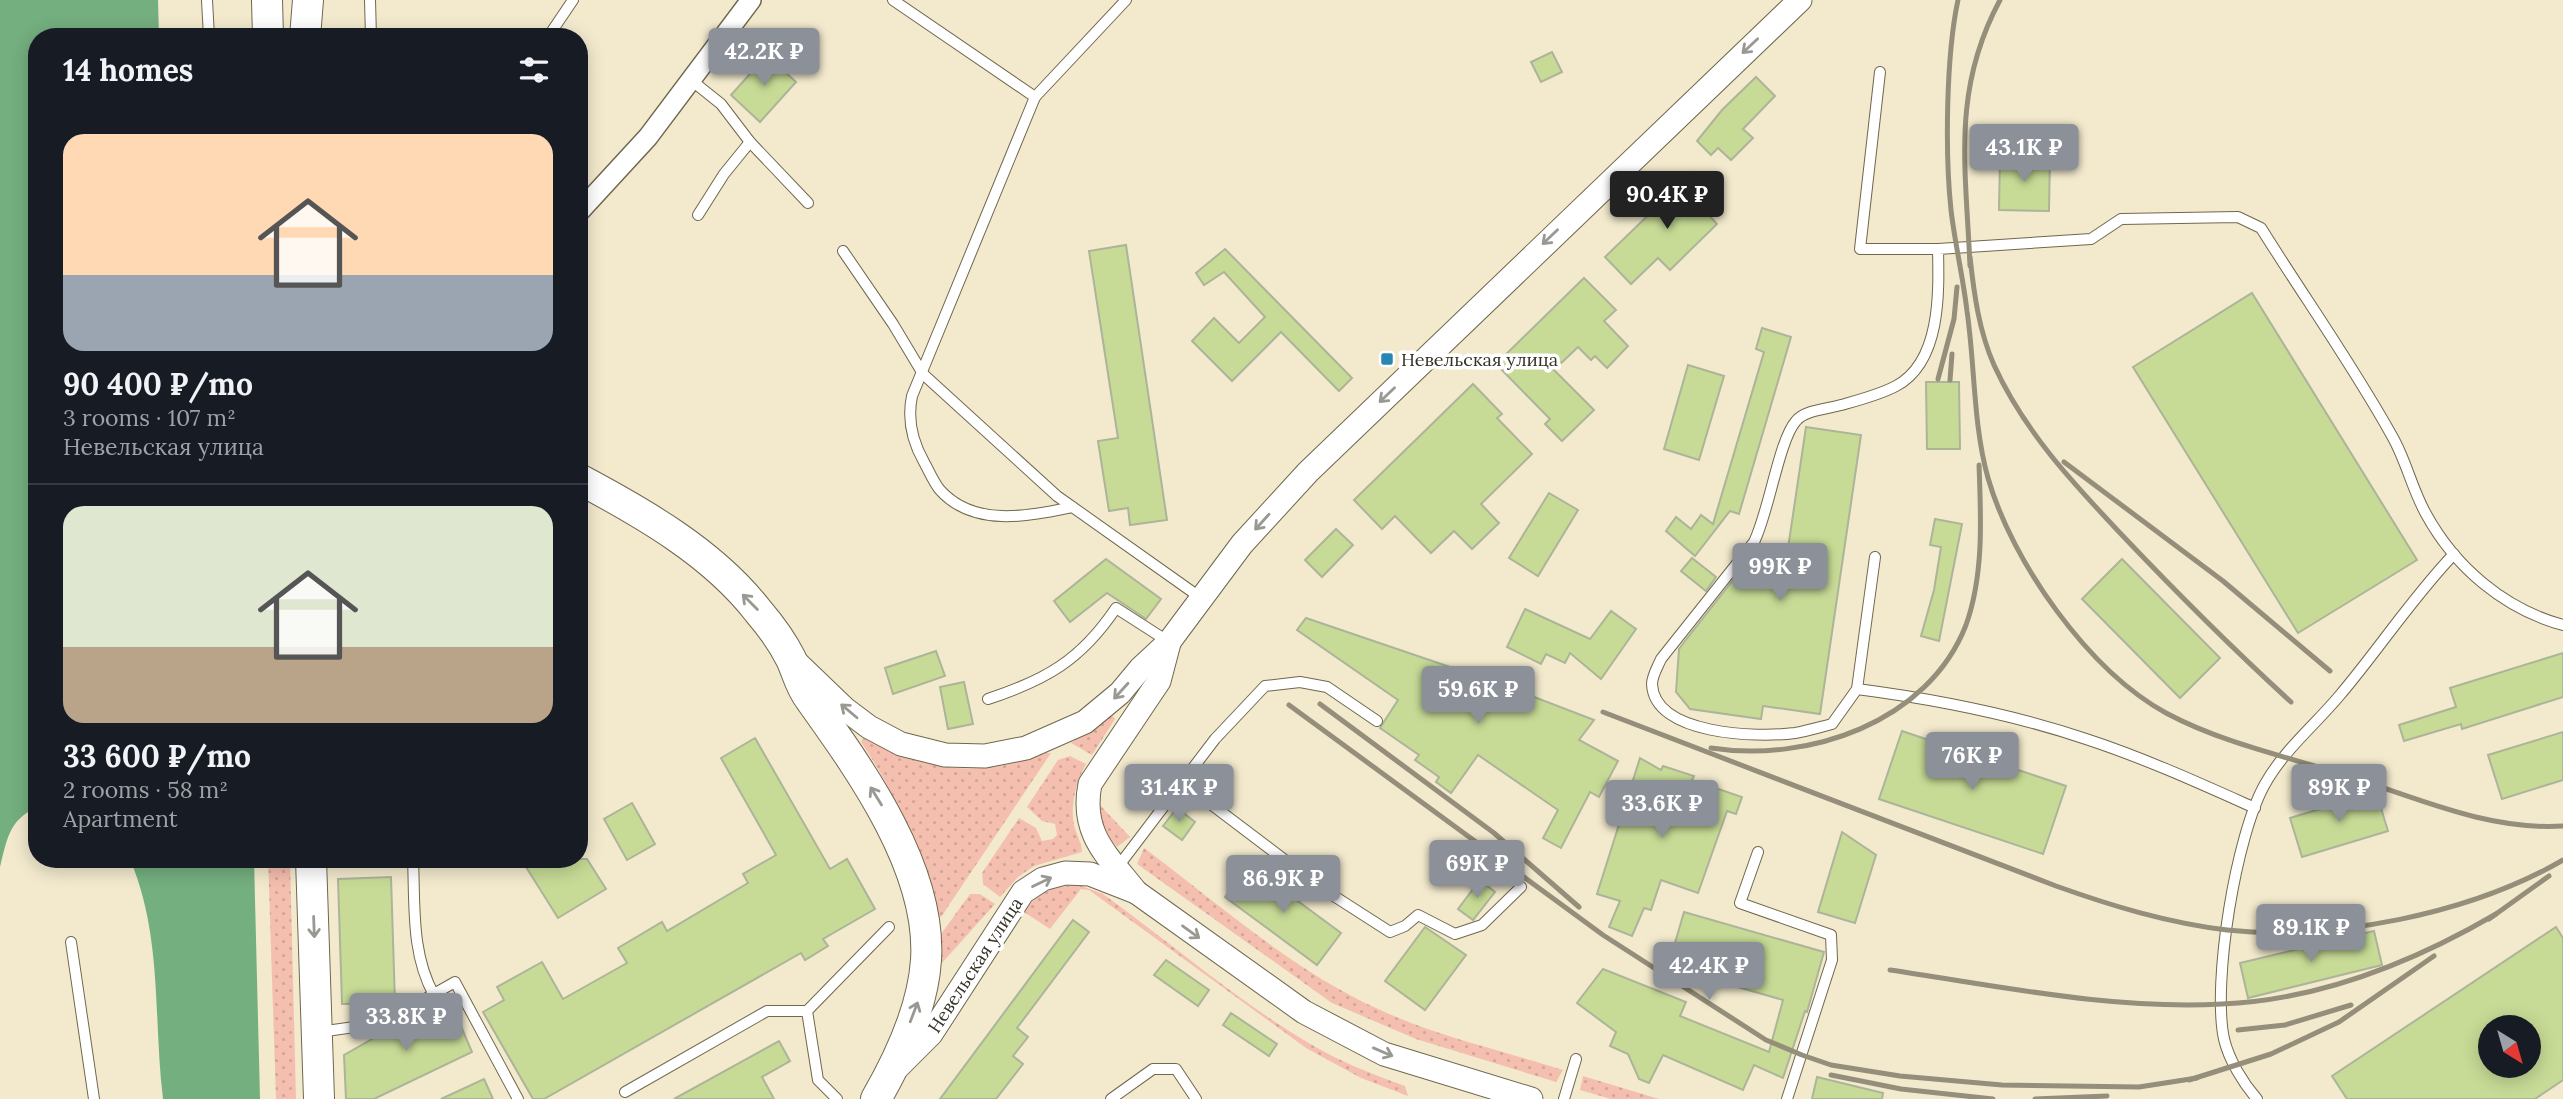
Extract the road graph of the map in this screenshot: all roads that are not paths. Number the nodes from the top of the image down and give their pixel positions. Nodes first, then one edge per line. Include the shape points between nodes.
1 (207, 0) edge
2 (267, 0) edge
3 (308, 0) edge
4 (370, 0) edge
5 (573, 0) edge
6 (751, 0) edge
7 (893, 0) edge
8 (1126, 0) edge
9 (1800, 0) edge
10 (209, 28) edge
11 (268, 28) edge
12 (306, 28) edge
13 (371, 28) edge
14 (554, 28) edge
15 (1880, 72) dead end
16 (691, 80) junction
17 (1035, 97) junction
18 (750, 142) junction
19 (588, 202) edge
20 (808, 203) dead end
21 (698, 215) dead end
22 (1938, 249) junction
23 (843, 251) dead end
24 (923, 374) junction
25 (588, 482) edge
26 (1072, 507) junction
27 (2454, 555) junction
28 (1875, 557) dead end
29 (1202, 598) junction
30 (2563, 625) edge
31 (1169, 642) junction
32 (790, 657) junction
33 (1857, 688) junction
34 (988, 699) dead end
35 (1377, 721) dead end
36 (1183, 783) junction
37 (2255, 807) junction
38 (1758, 852) dead end
39 (311, 868) edge
40 (413, 868) edge
41 (1117, 868) junction
42 (1521, 887) dead end
43 (1136, 892) junction
44 (889, 927) dead end
45 (71, 942) dead end
46 (434, 995) junction
47 (807, 1012) junction
48 (318, 1032) junction
49 (1576, 1059) dead end
50 (883, 1087) edge
51 (625, 1092) dead end
52 (94, 1099) edge
53 (319, 1099) edge
54 (518, 1099) edge
55 (837, 1099) edge
56 (1111, 1099) edge
57 (1196, 1099) edge
58 (1531, 1099) edge
59 (1564, 1099) edge
60 (1787, 1099) edge
61 (2257, 1099) edge

1 - 10 lane
2 - 11 main road
3 - 12 main road
4 - 13 lane
5 - 14 lane
6 - 16 street
7 - 17 lane
8 - 17 lane
9 -> 29 street via 1308,472 1242,544
15 - 22 lane via 1860,249
16 - 18 lane via 721,104
16 - 19 street via 648,137
17 - 24 lane
18 - 20 lane
18 - 21 lane
22 - 27 lane via 2091,239 2121,219 2238,217 2261,228 2393,437 2426,514
22 - 33 lane via 1936,306 1921,364 1898,385 1796,421 1754,542 1661,659 1652,681 1655,701 1671,717 1754,735 1796,733 1832,724
23 - 24 lane
24 - 26 lane
24 - 26 lane via 908,416 916,449 941,491 973,514 1026,517
32 -> 25 main road via 757,609 718,571 669,531
26 - 29 lane
27 - 30 lane via 2507,603
27 - 37 lane via 2429,580 2341,694 2283,755
28 - 33 lane
29 - 31 street
31 -> 32 street via 1085,722 1026,748 985,756 946,755 901,744 845,709
31 - 34 lane via 1116,607 1098,635 1058,670
31 - 41 street via 1159,681 1090,785 1088,821
50 -> 32 main road via 920,995 926,959 918,900 886,812 805,692
33 - 37 lane via 1978,710 2084,738
35 - 36 lane via 1327,687 1300,682 1265,686 1241,708
36 - 41 lane
36 - 42 lane via 1323,889 1390,932 1418,915 1455,934 1482,925
37 - 61 lane via 2235,870 2222,1004 2224,1039
38 - 60 lane via 1740,903 1831,935 1832,960
39 -> 48 main road
40 - 46 lane via 418,956
41 - 43 street
50 -> 43 street, Невельская улица via 931,1034 1023,892 1042,879 1065,873 1090,874
43 -> 58 street via 1304,1012 1384,1054
44 - 47 lane
45 - 52 lane
46 - 48 lane via 383,1023
46 - 54 lane via 455,982
47 - 51 lane via 767,1011
47 - 55 lane via 818,1080
48 - 53 main road
49 - 59 lane
56 - 57 lane via 1153,1069 1176,1069

